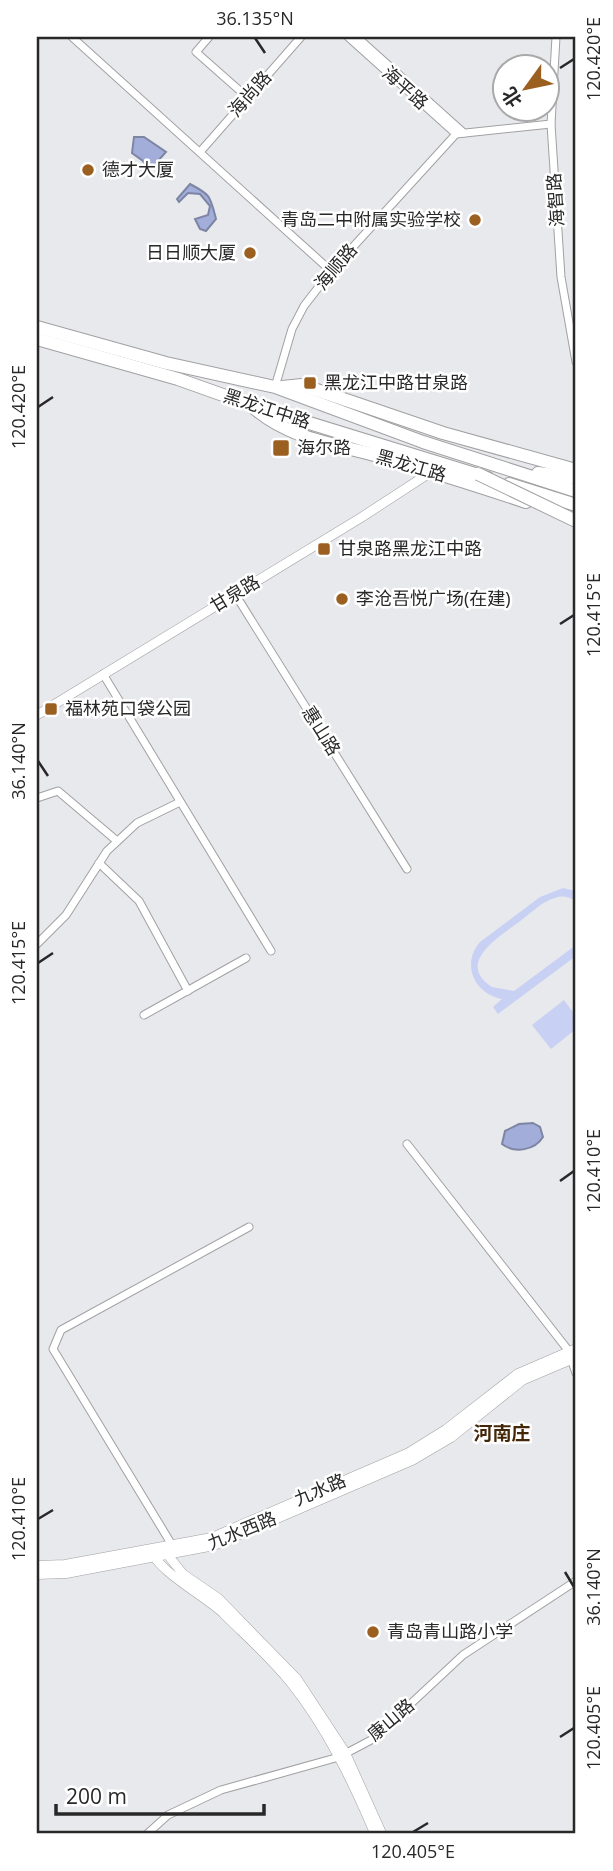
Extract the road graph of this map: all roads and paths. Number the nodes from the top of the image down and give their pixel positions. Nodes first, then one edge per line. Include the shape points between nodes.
1 (72, 37) edge
2 (209, 37) edge
3 (301, 37) edge
4 (348, 37) edge
5 (358, 37) edge
6 (556, 37) edge
7 (247, 97) junction
8 (551, 124) junction
9 (460, 134) junction
10 (200, 152) junction
11 (331, 271) junction
12 (37, 327) edge
13 (37, 339) edge
14 (576, 362) edge
15 (275, 387) junction
16 (251, 405) junction
17 (501, 467) junction
18 (576, 470) edge
19 (431, 472) junction
20 (478, 474) junction
21 (576, 478) edge
22 (576, 491) edge
23 (576, 505) edge
24 (576, 518) edge
25 (235, 594) junction
26 (103, 674) junction
27 (37, 715) edge
28 (37, 798) edge
29 (180, 802) junction
30 (117, 841) junction
31 (99, 863) junction
32 (407, 869) dead end
33 (37, 944) edge
34 (271, 951) dead end
35 (246, 958) dead end
36 (188, 991) junction
37 (144, 1015) dead end
38 (407, 1144) dead end
39 (249, 1227) dead end
40 (573, 1354) edge
41 (576, 1373) edge
42 (161, 1550) junction
43 (37, 1566) edge
44 (37, 1574) edge
45 (576, 1581) edge
46 (342, 1755) junction
47 (147, 1834) edge
48 (374, 1834) edge
49 (382, 1834) edge

1 - 10 street
2 - 7 street via 196,52
3 - 7 street, 海尚路
4 - 9 street, 海平路
5 - 9 street, 海平路
6 - 8 street, 海智路
7 - 10 street, 海尚路
8 - 9 street
8 - 14 street, 海智路 via 561,277
9 - 11 street, 海顺路
10 - 11 street
11 - 15 street, 海顺路 via 292,329
12 - 15 highway, 黑龙江中路
13 - 16 highway, 黑龙江中路
15 - 17 highway, 黑龙江中路
15 - 18 highway, 黑龙江中路 via 302,385 443,433
16 - 19 highway, 黑龙江路 via 296,435
16 - 20 highway, 黑龙江中路
17 - 21 highway
17 - 22 highway, 黑龙江中路
19 - 24 highway, 黑龙江路
19 - 25 street, 甘泉路
20 - 23 highway, 黑龙江中路, bridge
20 - 24 highway, bridge
25 - 26 street, 甘泉路
25 - 32 street, 惠山路
26 - 27 street, 甘泉路
26 - 29 street
28 - 30 street via 58,791
29 - 30 street via 137,823
29 - 34 street
30 - 31 street
31 - 33 street via 66,915
31 - 36 street via 139,901
35 - 36 street
36 - 37 street
38 - 40 street
39 - 42 street via 61,1330 53,1349
40 - 41 street
40 - 42 main road, 九水西路 via 522,1380 451,1437 412,1460 215,1545
42 - 43 main road
42 - 44 main road, 九水西路 via 66,1573
42 - 46 street via 292,1684
45 - 46 street, 康山路 via 463,1655 387,1729
46 - 47 street, 康山路 via 221,1790 167,1815
46 - 48 street
46 - 49 street

